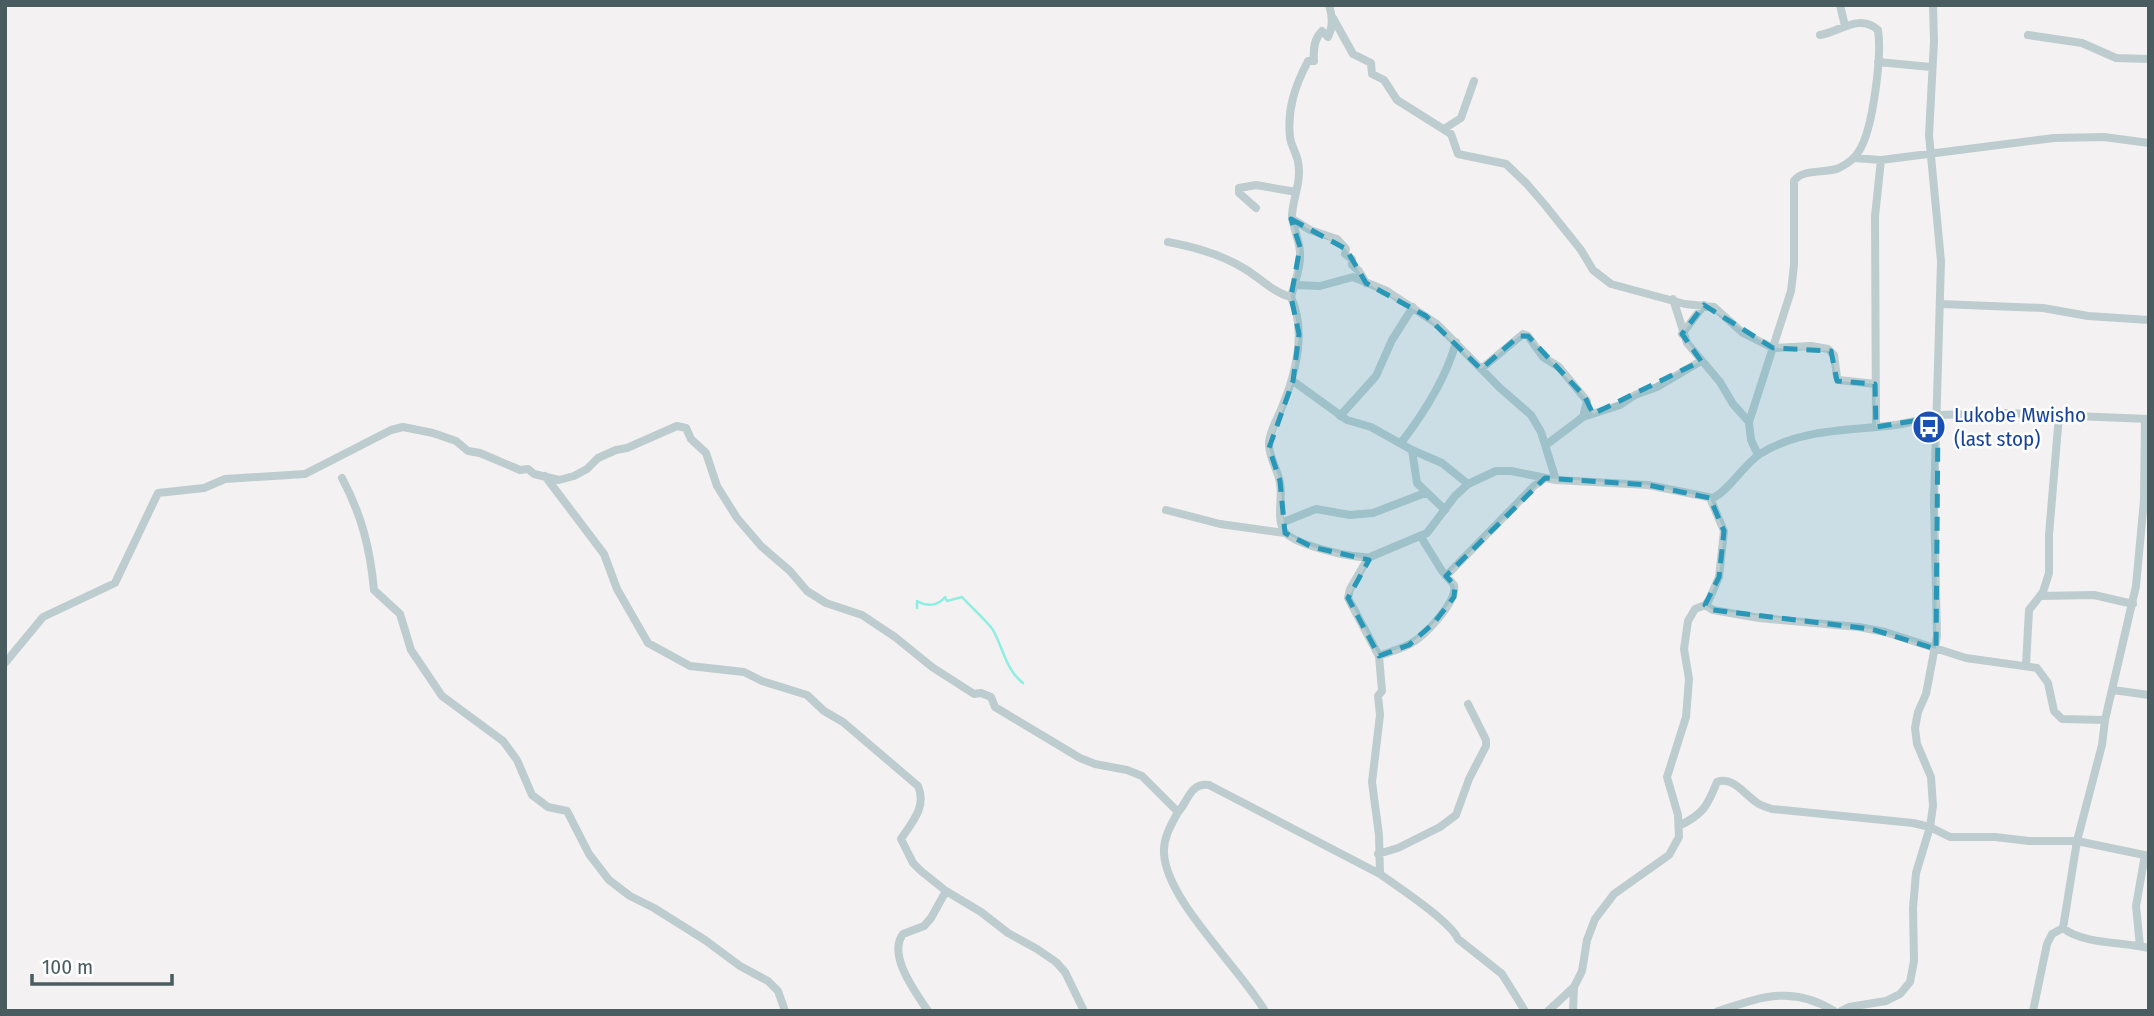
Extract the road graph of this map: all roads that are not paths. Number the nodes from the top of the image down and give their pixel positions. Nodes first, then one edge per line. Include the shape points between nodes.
1 (1329, 5) edge
2 (1840, 5) edge
3 (1933, 5) edge
4 (1333, 18) junction
5 (1845, 26) junction
6 (1820, 35) dead end
7 (2028, 35) dead end
8 (2149, 58) edge
9 (1878, 62) junction
10 (1931, 67) junction
11 (1474, 81) dead end
12 (1444, 129) junction
13 (2149, 143) edge
14 (1931, 153) junction
15 (1854, 158) junction
16 (1881, 160) junction
17 (1296, 192) junction
18 (1256, 208) dead end
19 (1291, 219) junction
20 (1168, 242) dead end
21 (1366, 284) junction
22 (1296, 285) junction
23 (1291, 297) junction
24 (1672, 299) junction
25 (1941, 304) junction
26 (1704, 306) junction
27 (1413, 307) junction
28 (2149, 320) edge
29 (1682, 334) junction
30 (1456, 342) junction
31 (1773, 348) junction
32 (1701, 361) junction
33 (1481, 369) junction
34 (1293, 381) junction
35 (1875, 384) junction
36 (1587, 403) junction
37 (1597, 413) junction
38 (2059, 415) junction
39 (1340, 416) junction
40 (1937, 416) junction
41 (1583, 417) junction
42 (2147, 419) edge
43 (1749, 422) junction
44 (1876, 427) junction
45 (1401, 443) junction
46 (1546, 444) junction
47 (1412, 450) junction
48 (1758, 455) junction
49 (545, 475) junction
50 (342, 478) dead end
51 (1545, 478) junction
52 (1556, 480) junction
53 (1468, 484) junction
54 (1425, 493) junction
55 (1710, 498) junction
56 (1166, 510) dead end
57 (1445, 510) junction
58 (1281, 523) junction
59 (1285, 533) junction
60 (1421, 537) junction
61 (1368, 558) junction
62 (1446, 576) junction
63 (2040, 596) junction
64 (2133, 604) junction
65 (1705, 605) junction
66 (1936, 649) junction
67 (1379, 656) junction
68 (5, 663) edge
69 (2026, 665) junction
70 (2113, 690) junction
71 (2149, 695) edge
72 (1468, 704) dead end
73 (2105, 720) junction
74 (1178, 812) junction
75 (1679, 826) junction
76 (1930, 827) junction
77 (2077, 841) junction
78 (1378, 855) junction
79 (2147, 856) edge
80 (1380, 874) junction
81 (946, 891) junction
82 (2063, 928) junction
83 (2144, 947) edge
84 (1574, 987) junction
85 (1857, 1008) edge
86 (785, 1011) edge
87 (928, 1011) edge
88 (1084, 1011) edge
89 (1265, 1011) edge
90 (1525, 1011) edge
91 (1548, 1011) edge
92 (1573, 1011) edge
93 (1718, 1011) edge
94 (1834, 1011) edge
95 (1841, 1011) edge
96 (2033, 1011) edge

1 - 4 street
2 - 5 street
3 - 10 street
4 - 12 street via 1353,54 1371,64 1372,74 1384,80 1395,98
4 - 17 street via 1329,36 1322,31 1317,36 1314,61 1308,61 1301,72 1290,103 1290,138 1299,163
5 - 6 street
5 - 9 street via 1866,22 1875,27
7 - 8 street via 2082,43 2116,58
9 - 10 street
9 - 15 street via 1868,129
10 - 14 street
11 - 12 street via 1461,118
12 - 24 street via 1451,134 1458,154 1506,164 1528,184 1601,277 1615,286
13 - 14 street via 2104,137 2054,138
14 - 16 street
14 - 25 street
15 - 16 street
15 - 31 street via 1830,171 1801,174 1794,181 1793,280
16 - 35 street via 1875,216
17 - 18 street via 1256,185 1239,188
17 - 19 street
19 - 21 street via 1337,239
19 - 22 street via 1300,247
20 - 23 street via 1227,259
21 - 22 street via 1353,277 1320,286
21 - 27 street
22 - 23 street
23 - 34 street via 1299,314
24 - 26 street
24 - 29 street
25 - 28 street via 2043,308
25 - 40 street
26 - 29 street
26 - 31 street via 1714,307 1743,333
27 - 30 street
27 - 39 street via 1376,376
29 - 32 street
30 - 33 street
30 - 45 street via 1440,383
31 - 35 street via 1828,349 1834,355 1840,381
31 - 43 street
32 - 37 street via 1657,387
32 - 43 street
33 - 36 street via 1523,334 1559,367
33 - 46 street via 1531,415
34 - 39 street
34 - 58 street via 1269,441 1280,481
35 - 44 street
36 - 37 street
36 - 41 street
37 - 41 street
38 - 40 street
38 - 42 street
38 - 63 street via 2049,573
39 - 45 street
40 - 44 street
40 - 66 street
41 - 46 street
42 - 64 street
43 - 48 street
44 - 48 street via 1817,433
45 - 47 street
46 - 52 street
47 - 53 street via 1442,463
47 - 54 street via 1416,483
48 - 55 street via 1722,493
49 - 68 street via 468,451 445,437 402,427 305,474 225,479 204,488 158,493 115,583 43,617
49 - 74 street via 568,480 598,458 677,426 686,428 706,453 737,518 811,595 861,614 941,673 974,694 991,696 995,707 1080,758 1142,776
49 - 81 street via 604,554 617,589 648,643 690,666 744,672 807,695 918,786 922,805 901,839 912,863
50 - 86 street via 357,506 371,553 374,590 400,614 411,650 442,696 503,741 517,760 530,793 548,807 567,811 589,854 609,880 768,981 778,991
51 - 52 street
51 - 53 street via 1500,470
51 - 62 street
52 - 55 street via 1648,485
53 - 57 street
54 - 57 street
54 - 58 street via 1373,513 1350,515 1316,509
55 - 65 street via 1724,531 1719,577
56 - 59 street
57 - 60 street
58 - 59 street
59 - 61 street via 1312,547
60 - 61 street
60 - 62 street
61 - 67 street via 1348,598
62 - 67 street via 1455,586 1454,597 1434,623 1409,645
63 - 64 street via 2094,596
63 - 69 street via 2029,610
64 - 70 street
65 - 66 street via 1759,618 1885,632
65 - 75 street via 1695,609 1688,621 1686,713 1667,774
66 - 69 street via 1966,658
66 - 76 street via 1915,728 1931,777
67 - 78 street via 1382,691 1372,782
69 - 73 street via 2037,668 2048,683 2054,711 2062,719
70 - 71 street
70 - 73 street
72 - 78 street via 1486,746 1458,812 1440,827
73 - 77 street
74 - 80 street via 1194,788 1209,785
74 - 89 street via 1164,847 1173,884
75 - 76 street via 1704,810 1720,780 1772,809
75 - 84 street via 1679,837 1669,855 1614,894 1595,919
76 - 77 street via 1950,837
76 - 85 street via 1916,873 1910,982 1886,1002
77 - 79 street
77 - 82 street
78 - 80 street
79 - 83 street via 2136,906
80 - 90 street via 1502,974
81 - 87 street via 927,923 903,934 899,942 908,983
81 - 88 street via 1050,957 1065,972
82 - 83 street via 2090,939
82 - 96 street via 2052,934 2047,944
84 - 91 street
84 - 92 street
85 - 95 street
93 - 94 street via 1790,995 1812,999

